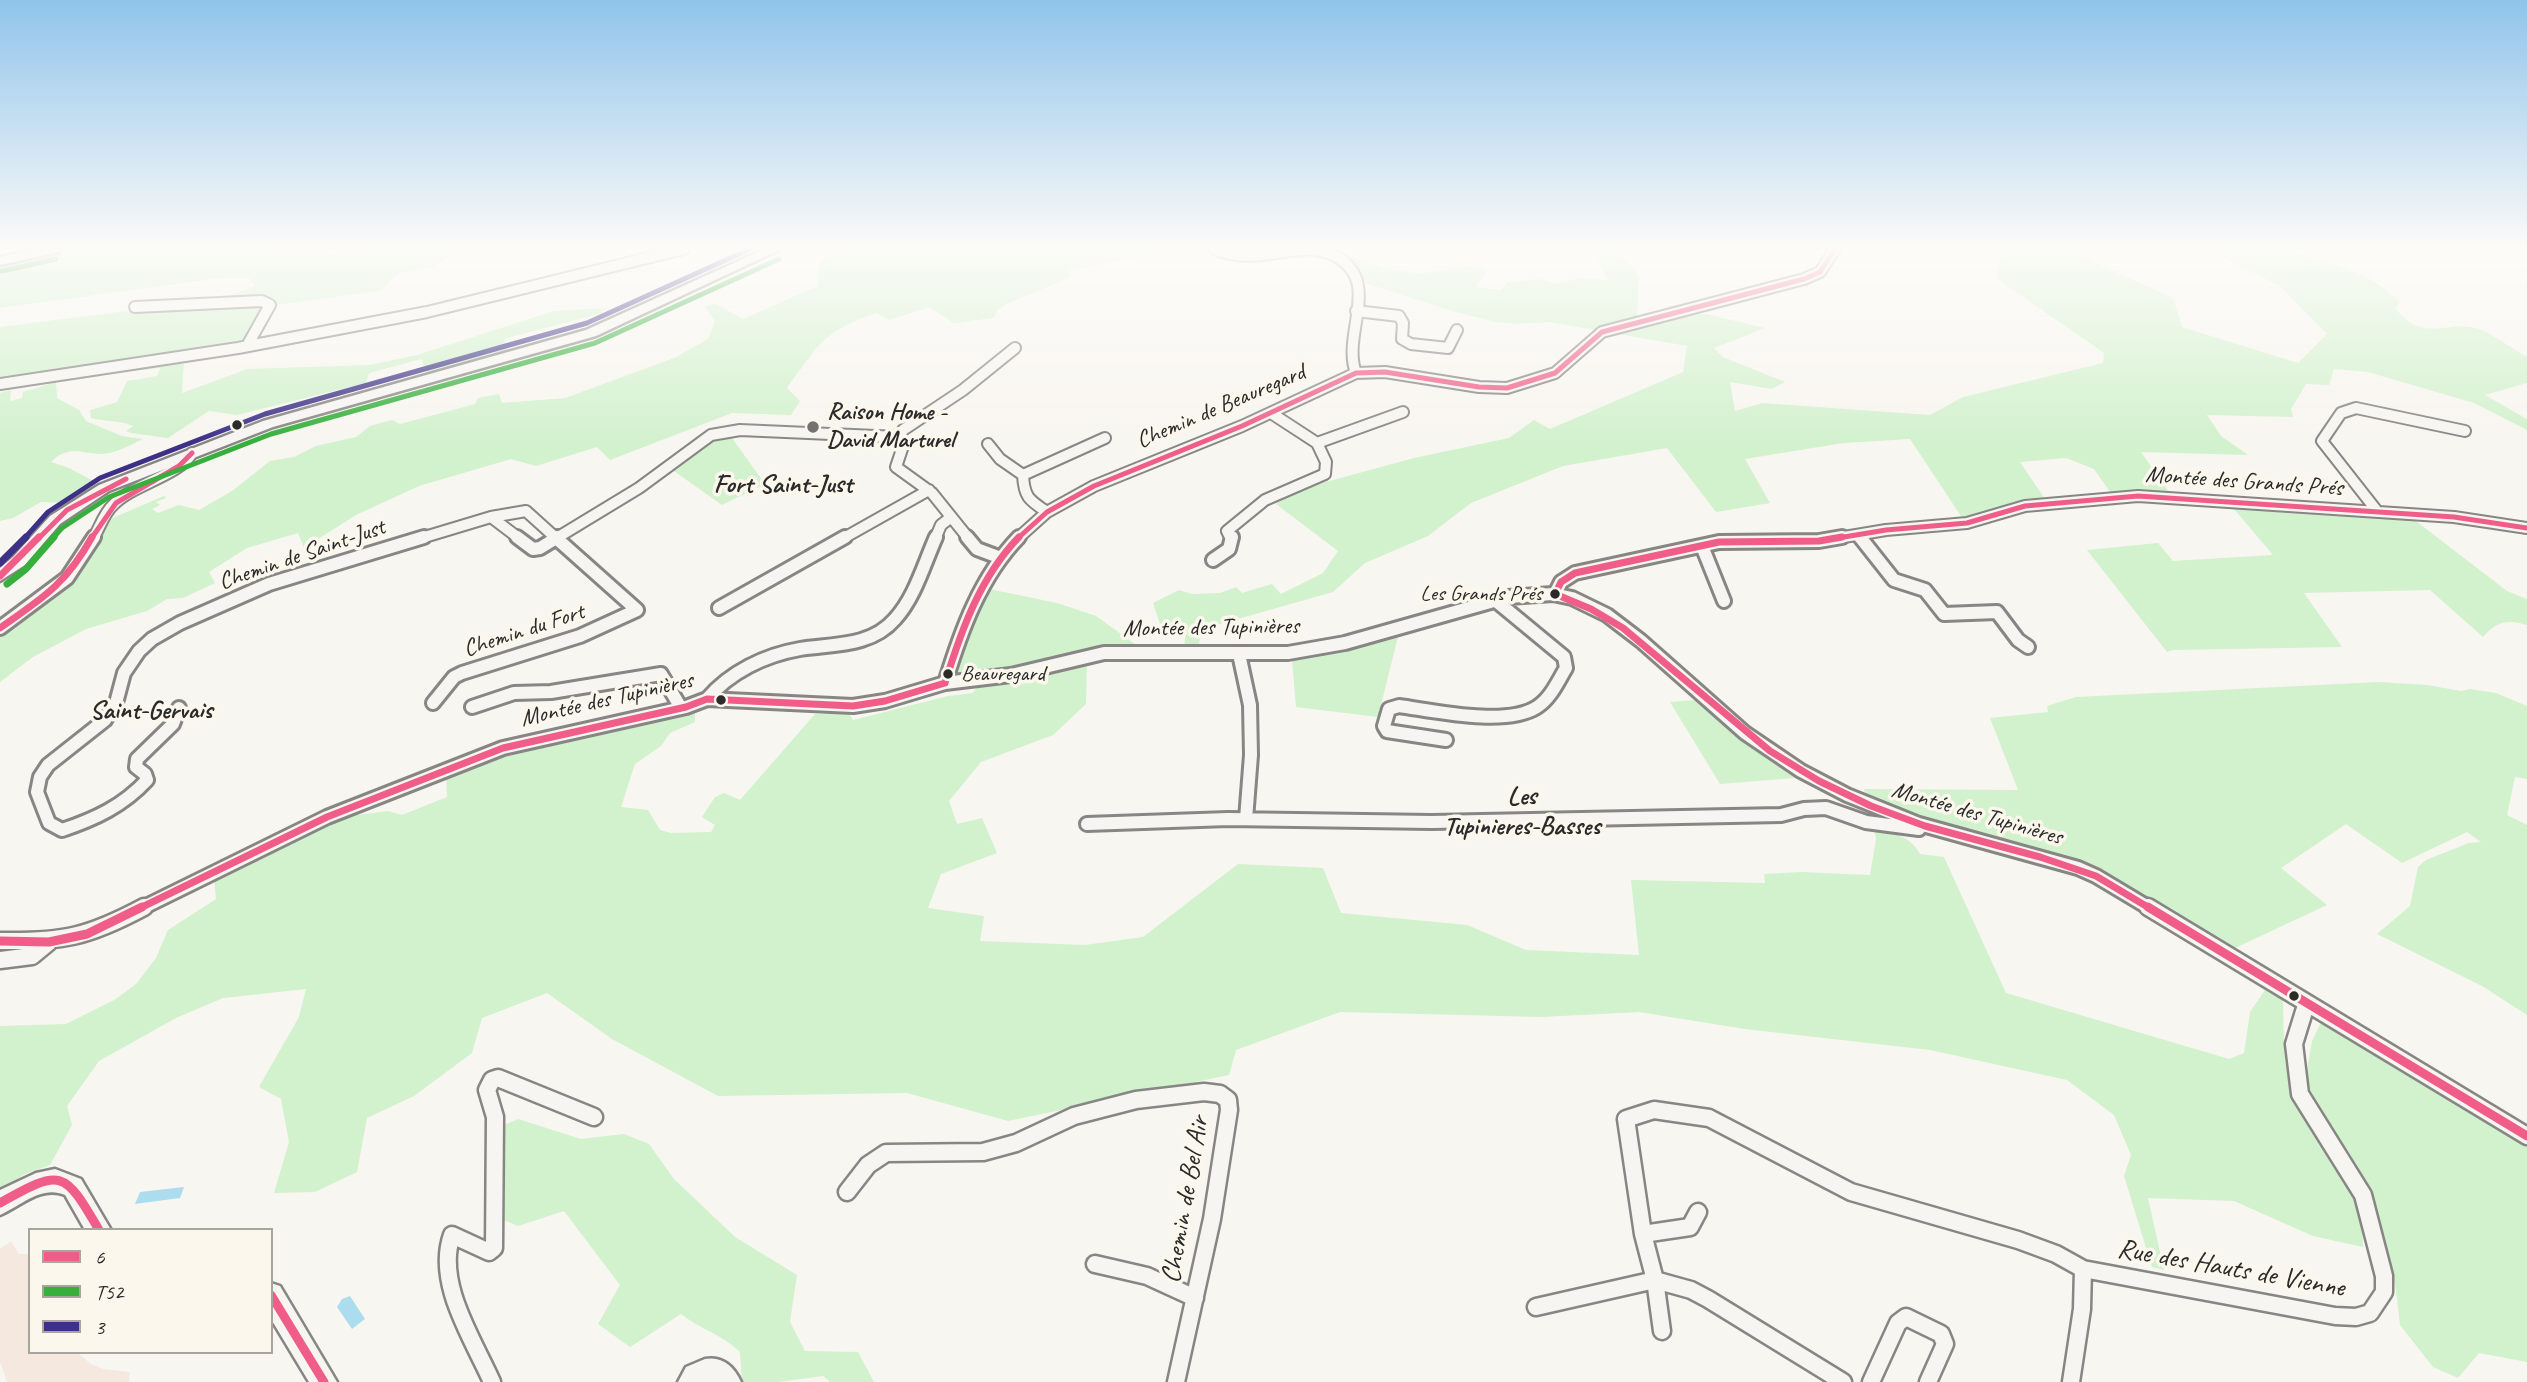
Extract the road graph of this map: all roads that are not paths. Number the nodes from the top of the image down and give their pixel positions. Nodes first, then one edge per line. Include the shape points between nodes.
1 (265, 313) edge
2 (416, 313) edge
3 (632, 313) edge
4 (1356, 313) edge
5 (1377, 313) edge
6 (1673, 313) edge
7 (1457, 330) dead end
8 (247, 346) junction
9 (1015, 348) dead end
10 (1356, 373) junction
11 (42, 376) junction
12 (0, 384) edge
13 (0, 391) edge
14 (1403, 412) dead end
15 (1271, 413) junction
16 (2465, 431) dead end
17 (899, 437) junction
18 (1105, 438) dead end
19 (1317, 443) junction
20 (988, 444) dead end
21 (192, 453) junction
22 (1023, 475) junction
23 (929, 490) junction
24 (2376, 511) junction
25 (1047, 512) junction
26 (491, 517) junction
27 (950, 518) junction
28 (2527, 528) edge
29 (1858, 535) junction
30 (555, 538) junction
31 (1702, 546) junction
32 (1001, 558) junction
33 (1213, 560) dead end
34 (0, 576) edge
35 (1555, 593) junction
36 (1495, 600) junction
37 (1724, 601) dead end
38 (719, 608) dead end
39 (637, 610) joint
40 (0, 628) edge
41 (2028, 647) dead end
42 (1239, 654) junction
43 (945, 683) junction
44 (707, 699) junction
45 (433, 703) dead end
46 (472, 707) dead end
47 (179, 708) dead end
48 (681, 708) junction
49 (1446, 740) dead end
50 (1246, 819) junction
51 (1087, 824) dead end
52 (1944, 832) junction
53 (0, 941) edge
54 (49, 942) junction
55 (0, 960) edge
56 (2306, 1004) junction
57 (594, 1117) dead end
58 (2527, 1136) edge
59 (847, 1192) dead end
60 (0, 1203) edge
61 (1698, 1212) dead end
62 (98, 1228) edge
63 (1643, 1234) junction
64 (1095, 1264) dead end
65 (2083, 1269) junction
66 (1655, 1280) junction
67 (273, 1298) edge
68 (1195, 1298) junction
69 (1536, 1307) dead end
70 (1662, 1331) dead end
71 (324, 1382) edge
72 (492, 1382) edge
73 (691, 1382) edge
74 (728, 1382) edge
75 (1176, 1382) edge
76 (1843, 1382) edge
77 (1871, 1382) edge
78 (1928, 1382) edge
79 (2071, 1382) edge

1 - 8 street
2 - 8 street
3 - 21 main road via 591,332 268,424
4 - 10 street via 1350,347
5 - 7 street via 1399,316 1402,339 1411,344 1448,348
6 - 10 street, Chemin de Beauregard via 1602,332 1555,373 1507,388 1385,372
8 - 11 street
9 - 17 street
10 - 15 street, Chemin de Beauregard
11 - 12 street
11 - 13 street
14 - 19 street
15 - 19 street
15 - 25 street, Chemin de Beauregard via 1094,485
16 - 24 street via 2356,408 2341,413 2322,441
17 - 23 street via 902,449 896,467
17 - 30 street via 740,430 711,435 639,488
18 - 22 street
19 - 33 street via 1326,462 1325,474 1265,500 1227,531 1232,536 1229,549
20 - 22 street
21 - 34 main road via 90,495 55,520
21 - 40 street via 187,462 112,505 67,578
22 - 25 street via 1024,492
23 - 27 street
23 - 38 street
24 - 28 street, Montée des Grands Prés
24 - 29 street, Montée des Grands Prés via 2138,496 2025,506 1967,523
25 - 32 street, Chemin de Beauregard
26 - 30 street, Chemin de Saint-Just via 526,510
26 - 30 street via 533,549
26 - 47 street, Chemin de Saint-Just via 269,584 152,639 124,673 106,720 48,765 40,777 37,792 49,823 62,830 108,813 133,797 147,780 136,767 137,759 173,724
27 - 32 street via 977,549
27 - 44 street via 941,525 904,606 889,624 857,643 772,658 732,678
29 - 31 street, Montée des Grands Prés
29 - 41 street via 1894,580 1924,590 1944,614 1997,612 2020,644
30 - 39 street, Chemin de Saint-Just
31 - 35 street, Montée des Grands Prés via 1575,573 1561,582
31 - 37 street
32 - 43 street, Chemin de Beauregard via 964,622
35 - 36 street, Montée des Tupinières
35 - 52 street, Montée des Tupinières via 1592,605 1619,621 1742,731 1802,772 1881,810
36 - 42 street, Montée des Tupinières via 1312,650
36 - 49 street via 1564,657 1566,668 1545,700 1528,711 1477,715 1399,706 1389,709 1387,731
39 - 45 street, Chemin du Fort via 570,640 462,673
42 - 43 street, Montée des Tupinières via 1104,653 1011,675
42 - 50 street via 1250,705
43 - 44 street, Montée des Tupinières via 853,706
44 - 48 street, Montée des Tupinières
46 - 48 street via 514,693 551,692 661,674
48 - 54 street, Montée des Tupinières via 503,748 327,817 118,922
50 - 51 street
50 - 52 street via 1443,822 1781,815 1826,808 1866,822
52 - 56 street, Montée des Tupinières via 2053,859 2096,876
53 - 54 street, Montée des Tupinières
54 - 55 street via 32,957
56 - 58 street, Montée des Tupinières
56 - 65 street, Rue des Hauts de Vienne via 2294,1044 2298,1087 2363,1195 2384,1276 2379,1303 2370,1313 2335,1316
57 - 72 street via 509,1081 498,1078 489,1084 495,1116 495,1248 489,1252 452,1235 447,1270
59 - 68 street, Chemin de Bel Air via 868,1165 886,1153 983,1152 1004,1148 1100,1108 1181,1093 1220,1094 1228,1100 1229,1110
60 - 62 main road via 42,1182 67,1182
61 - 63 street via 1690,1227
63 - 65 street, Rue des Hauts de Vienne via 1626,1119 1654,1110 1681,1111 1724,1124 1851,1192 2018,1240
63 - 66 street, Rue des Hauts de Vienne
64 - 68 street via 1136,1271
65 - 79 street, Rue des Hauts de Vienne
66 - 69 street
66 - 70 street, Rue des Hauts de Vienne
66 - 76 street via 1708,1299
67 - 71 main road
68 - 75 street, Chemin de Bel Air
73 - 74 main road via 702,1372 713,1370
77 - 78 street via 1898,1323 1906,1317 1941,1334 1945,1344

